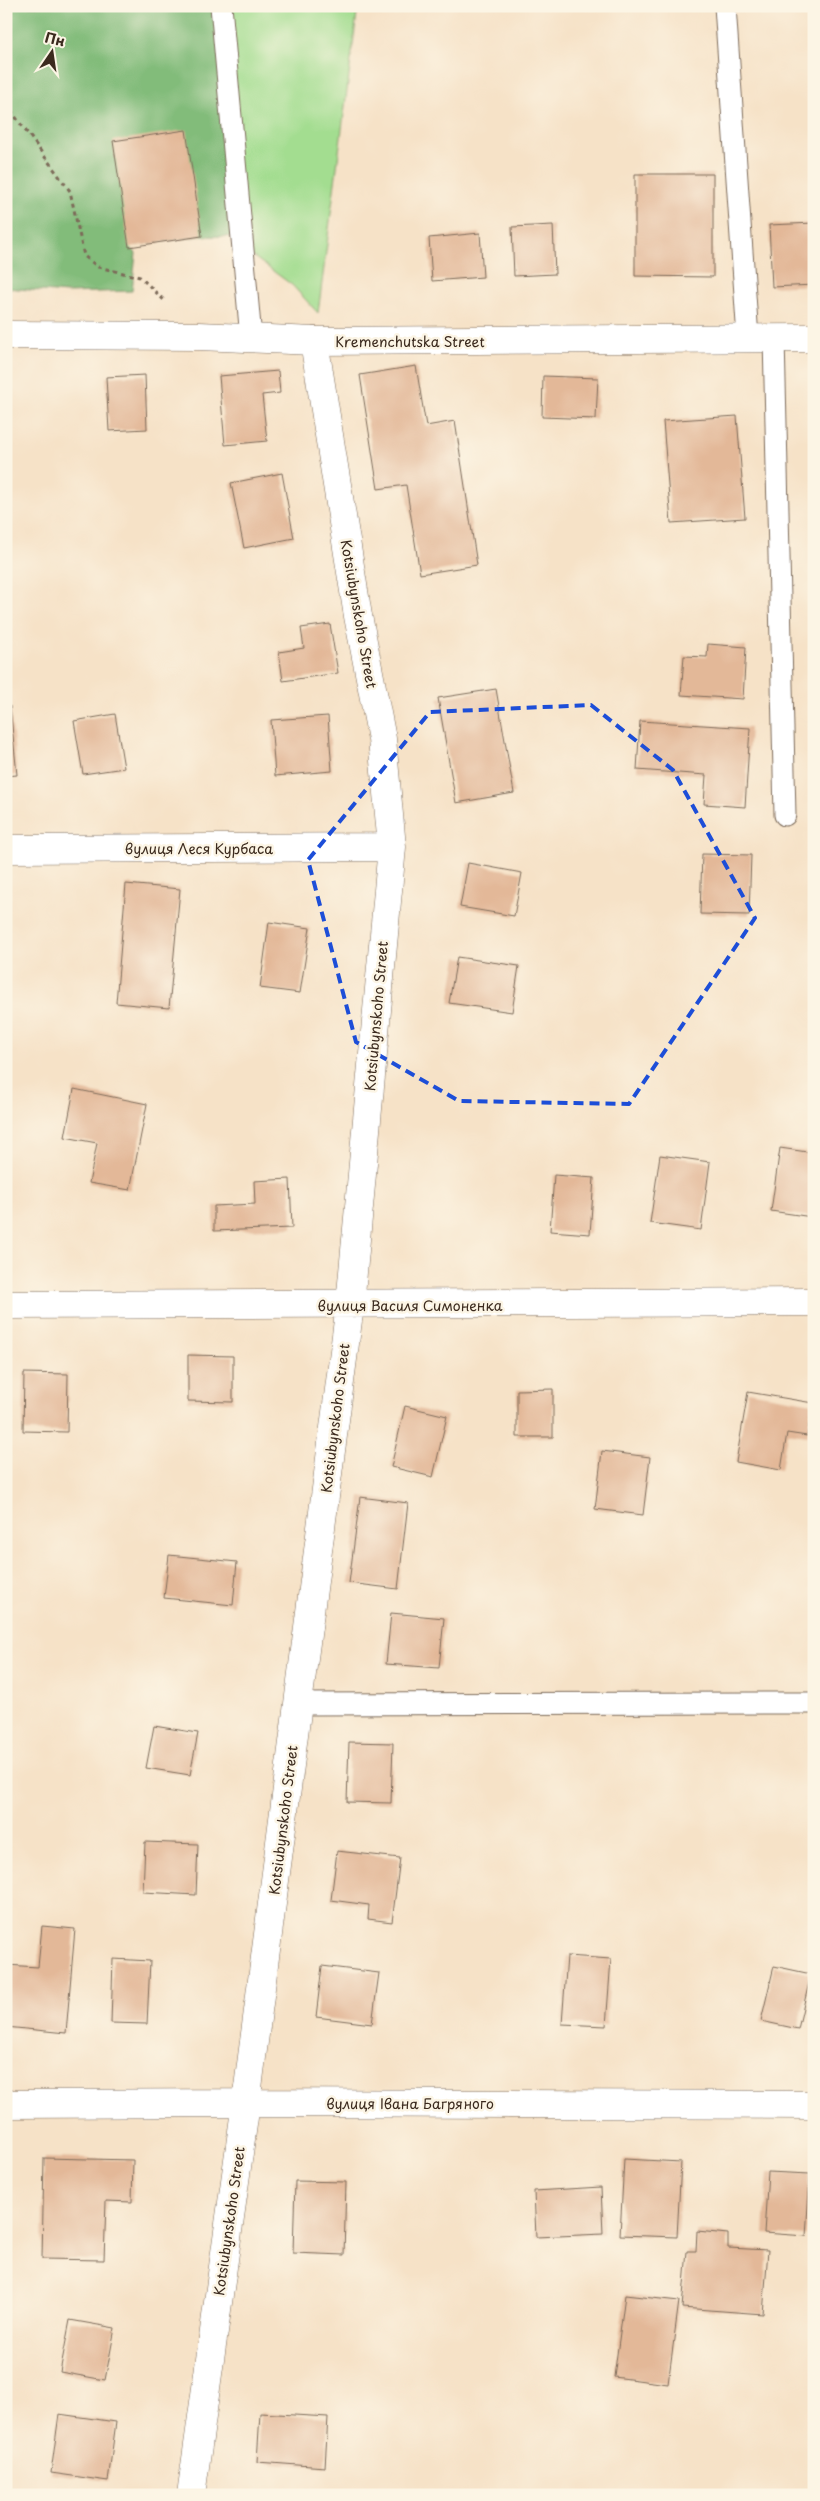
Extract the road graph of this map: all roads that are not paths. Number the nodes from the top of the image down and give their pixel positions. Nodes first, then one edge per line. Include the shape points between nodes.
1 (221, 6) edge
2 (725, 6) edge
3 (6, 335) edge
4 (251, 338) junction
5 (761, 338) junction
6 (814, 338) edge
7 (314, 342) junction
8 (785, 815) dead end
9 (392, 847) junction
10 (6, 849) edge
11 (814, 1302) edge
12 (6, 1305) edge
13 (350, 1305) junction
14 (814, 1703) edge
15 (298, 1704) junction
16 (246, 2103) junction
17 (6, 2104) edge
18 (814, 2105) edge
19 (191, 2495) edge

1 - 4 lane
2 - 5 lane
3 - 4 street, Kremenchutska Street
4 - 7 street, Kremenchutska Street
5 - 6 street, Kremenchutska Street
5 - 7 street, Kremenchutska Street
5 - 8 lane
7 - 9 street, Kotsiubynskoho Street via 358,616 382,739
9 - 10 street, вулиця Леся Курбаса
9 - 13 street, Kotsiubynskoho Street
11 - 13 street, вулиця Василя Симоненка
12 - 13 street, вулиця Василя Симоненка
13 - 15 street, Kotsiubynskoho Street
14 - 15 lane
15 - 16 street, Kotsiubynskoho Street
16 - 17 street, вулиця Івана Багряного
16 - 18 street, вулиця Івана Багряного
16 - 19 street, Kotsiubynskoho Street

